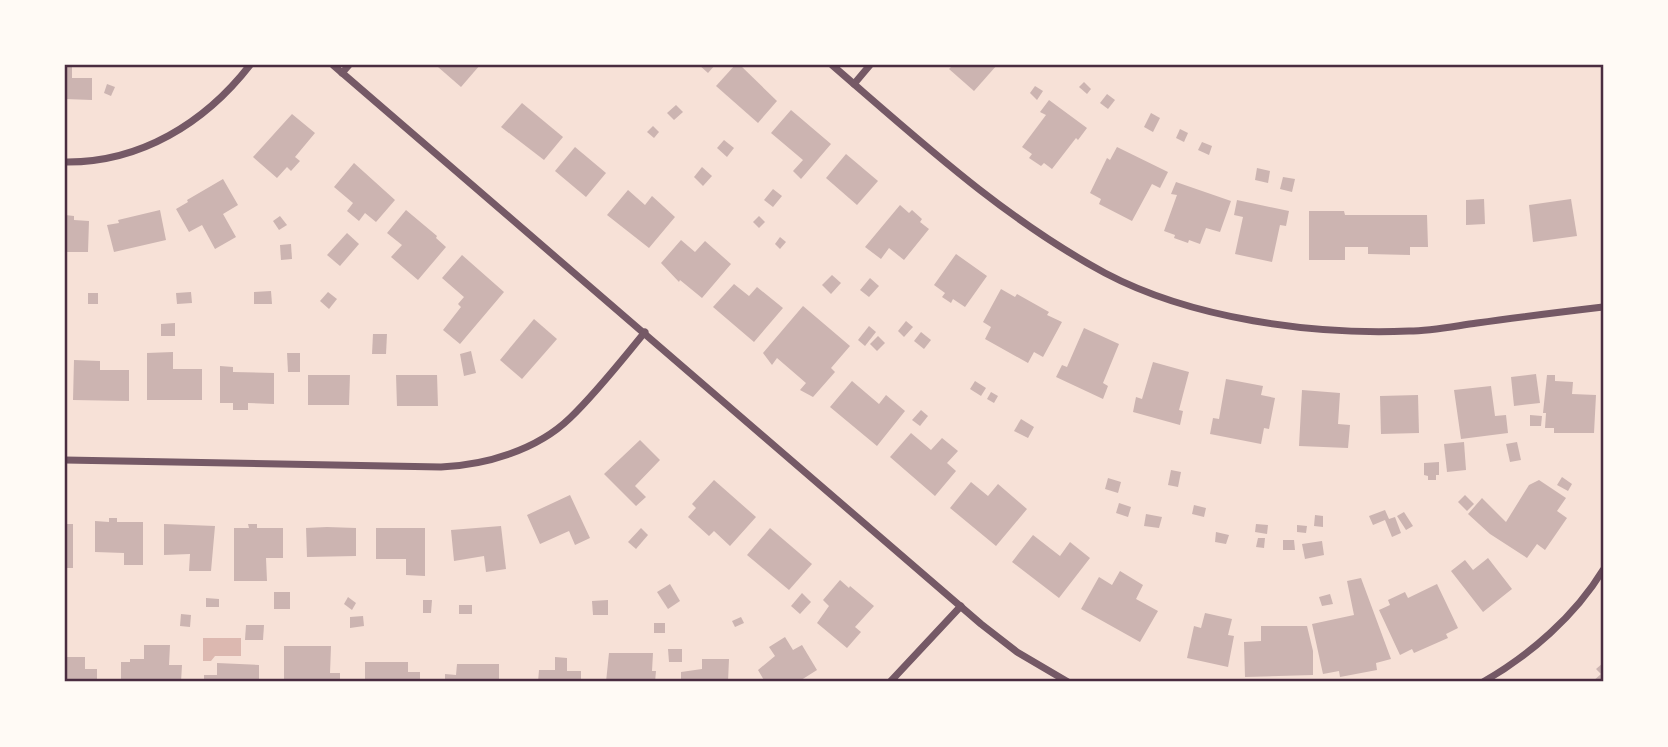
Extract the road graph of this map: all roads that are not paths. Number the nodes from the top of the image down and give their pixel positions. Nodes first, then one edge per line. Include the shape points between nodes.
1 (250, 65) edge
2 (333, 65) edge
3 (349, 65) edge
4 (832, 65) edge
5 (870, 65) edge
6 (342, 73) junction
7 (854, 84) junction
8 (65, 162) edge
9 (1603, 307) edge
10 (645, 332) junction
11 (65, 460) edge
12 (1603, 570) edge
13 (961, 606) junction
14 (890, 682) edge
15 (1068, 682) edge
16 (1483, 682) edge

1 - 8 street via 219,101 171,135 135,151
2 - 6 street
3 - 6 street
4 - 7 street
5 - 7 street
6 - 10 street
7 - 9 street via 1011,214 1107,274 1173,300 1253,321 1374,332
10 - 11 street via 569,419 527,446 494,459 441,467
10 - 13 street
12 - 16 street via 1558,624 1516,661
13 - 14 street
13 - 15 street via 1017,652

